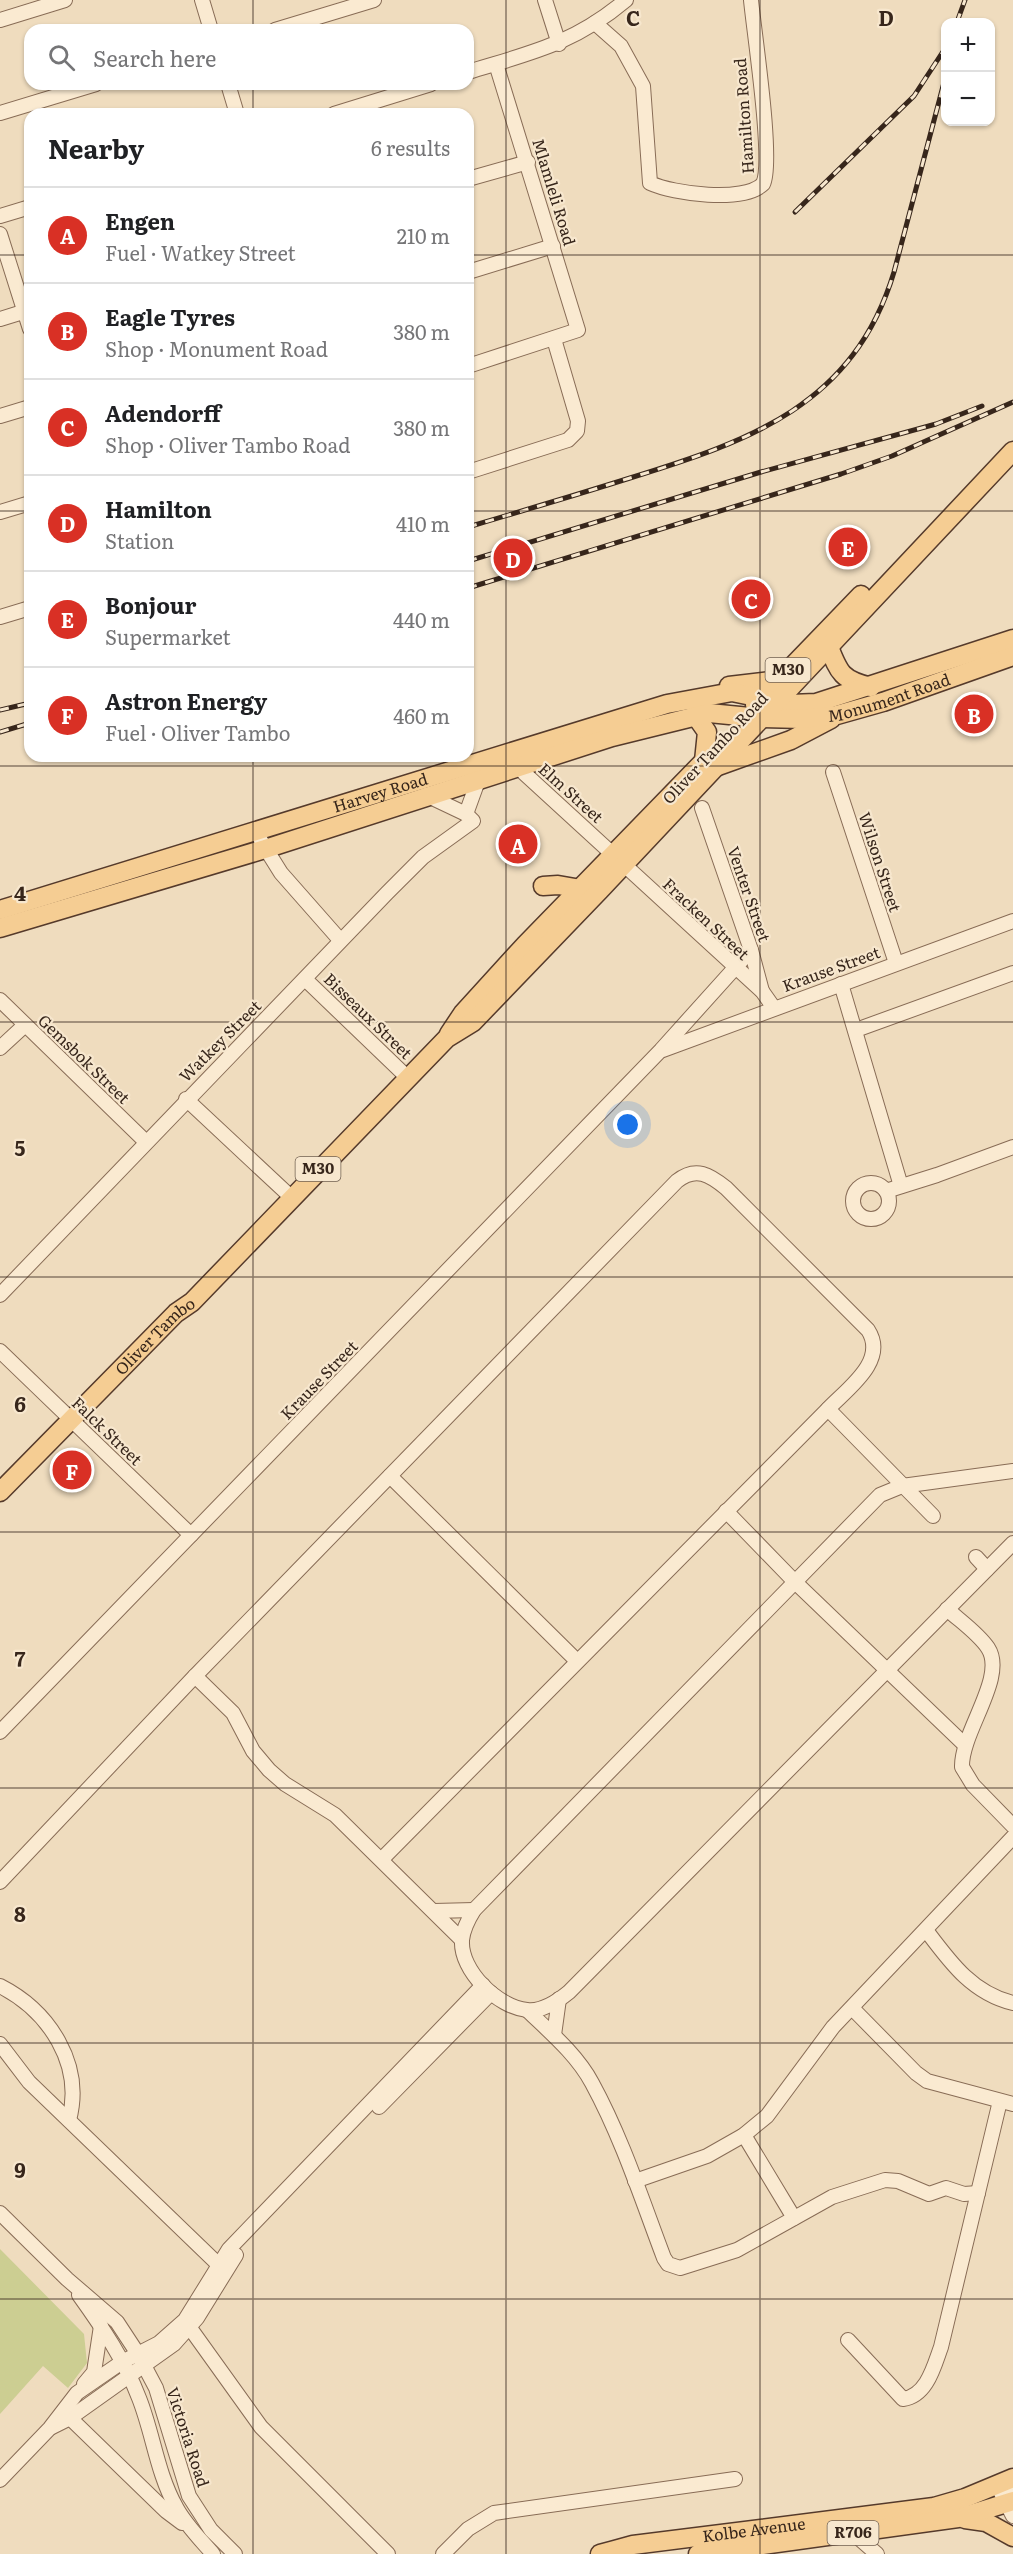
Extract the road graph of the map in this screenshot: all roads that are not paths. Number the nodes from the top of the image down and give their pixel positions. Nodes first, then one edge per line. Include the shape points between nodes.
1 (65, 0) edge
2 (202, 0) edge
3 (374, 0) edge
4 (545, 0) edge
5 (626, 0) edge
6 (751, 0) edge
7 (0, 20) edge
8 (595, 23) junction
9 (209, 24) edge
10 (295, 24) edge
11 (559, 44) junction
12 (496, 64) junction
13 (474, 70) edge
14 (76, 90) edge
15 (230, 90) edge
16 (411, 90) edge
17 (235, 108) edge
18 (353, 108) edge
19 (0, 113) edge
20 (528, 162) junction
21 (474, 177) edge
22 (24, 209) edge
23 (0, 216) edge
24 (0, 234) edge
25 (553, 246) junction
26 (474, 271) edge
27 (24, 305) edge
28 (24, 312) edge
29 (0, 319) edge
30 (554, 339) junction
31 (474, 364) edge
32 (24, 409) edge
33 (0, 416) edge
34 (1013, 437) edge
35 (1013, 451) edge
36 (474, 470) edge
37 (24, 506) edge
38 (0, 512) edge
39 (24, 610) edge
40 (0, 617) edge
41 (829, 647) junction
42 (1010, 653) edge
43 (778, 680) junction
44 (871, 687) junction
45 (770, 699) junction
46 (667, 704) junction
47 (695, 715) junction
48 (837, 715) junction
49 (753, 717) junction
50 (610, 729) junction
51 (521, 757) junction
52 (710, 764) junction
53 (833, 772) dead end
54 (479, 778) junction
55 (426, 795) junction
56 (702, 808) dead end
57 (470, 817) junction
58 (257, 830) junction
59 (265, 849) junction
60 (619, 860) junction
61 (581, 889) junction
62 (0, 910) edge
63 (549, 920) junction
64 (1013, 921) edge
65 (0, 928) edge
66 (340, 940) junction
67 (751, 950) junction
68 (897, 963) junction
69 (735, 969) junction
70 (1013, 973) edge
71 (305, 978) junction
72 (841, 984) junction
73 (762, 991) junction
74 (0, 1000) edge
75 (774, 1008) junction
76 (25, 1024) junction
77 (856, 1030) junction
78 (447, 1038) junction
79 (0, 1048) edge
80 (661, 1050) junction
81 (408, 1078) junction
82 (186, 1099) junction
83 (145, 1141) junction
84 (1013, 1147) edge
85 (901, 1186) junction
86 (886, 1191) dead end
87 (291, 1197) junction
88 (0, 1295) edge
89 (192, 1302) joint
90 (0, 1351) edge
91 (828, 1409) junction
92 (74, 1422) junction
93 (1013, 1471) edge
94 (390, 1476) junction
95 (902, 1486) junction
96 (0, 1492) edge
97 (0, 1504) edge
98 (726, 1511) junction
99 (933, 1516) dead end
100 (191, 1535) junction
101 (1013, 1543) edge
102 (976, 1557) dead end
103 (987, 1569) junction
104 (795, 1582) junction
105 (947, 1610) junction
106 (577, 1661) junction
107 (888, 1670) junction
108 (195, 1676) junction
109 (0, 1732) edge
110 (965, 1745) junction
111 (1013, 1826) edge
112 (1013, 1837) edge
113 (382, 1859) junction
114 (0, 1882) edge
115 (474, 1910) junction
116 (434, 1911) junction
117 (926, 1930) junction
118 (462, 1940) junction
119 (0, 1986) edge
120 (487, 1989) junction
121 (559, 2000) junction
122 (1013, 2003) edge
123 (853, 2009) junction
124 (528, 2011) junction
125 (554, 2035) junction
126 (0, 2044) edge
127 (1006, 2103) edge
128 (69, 2120) junction
129 (744, 2135) junction
130 (635, 2181) junction
131 (978, 2193) junction
132 (0, 2213) edge
133 (794, 2218) junction
134 (221, 2267) junction
135 (67, 2279) junction
136 (187, 2324) junction
137 (101, 2326) junction
138 (848, 2340) dead end
139 (141, 2360) junction
140 (122, 2362) junction
141 (129, 2375) junction
142 (77, 2393) junction
143 (70, 2418) junction
144 (50, 2428) junction
145 (735, 2479) dead end
146 (0, 2480) edge
147 (1009, 2494) edge
148 (958, 2518) junction
149 (194, 2532) junction
150 (853, 2533) junction
151 (1013, 2537) edge
152 (213, 2554) edge
153 (235, 2554) edge
154 (388, 2554) edge
155 (443, 2554) edge
156 (600, 2554) edge
157 (698, 2554) edge
158 (877, 2554) edge

1 - 7 street
2 - 9 street
3 - 10 street
4 - 11 street
5 - 8 street
6 - 8 street, Hamilton Road via 766,175 758,189 748,192 677,192 650,183 643,86 621,46
8 - 11 street
11 - 12 street
12 - 13 street
12 - 20 street, Mlamleli Road
14 - 19 street
15 - 17 street
16 - 18 street
20 - 21 street
20 - 25 street, Mlamleli Road
22 - 23 street
24 - 27 street
25 - 26 street
25 - 30 street, Mlamleli Road via 579,330
28 - 29 street
30 - 31 street
30 - 36 street via 578,421 574,434 568,440
32 - 33 street
34 - 43 main road, Oliver Tambo Road / M30
35 - 41 main road, Oliver Tambo Road / M30
37 - 38 street
39 - 40 street
41 - 44 main road via 846,679
41 - 45 main road, Oliver Tambo Road / M30
42 - 44 main road, Monument Road
42 - 48 main road, Monument Road via 884,702
43 - 45 main road, Oliver Tambo Road / M30
43 - 46 main road via 731,685
44 - 45 main road, Monument Road via 816,703
45 - 46 main road, Harvey Road via 725,692
45 - 49 main road, Oliver Tambo Road / M30
46 - 50 main road, Harvey Road
47 - 49 main road, Harvey Road
47 - 50 main road, Harvey Road
47 - 52 main road via 707,732
48 - 49 main road, Monument Road
48 - 52 main road via 791,740
49 - 52 main road, Oliver Tambo Road / M30
50 - 51 main road, Harvey Road
51 - 54 main road, Harvey Road
51 - 58 main road, Harvey Road
51 - 60 street, Elm Street via 524,773
52 - 60 main road, Oliver Tambo Road / M30
53 - 68 street, Wilson Street
54 - 55 main road, Harvey Road
54 - 57 street
55 - 57 street
55 - 59 main road, Harvey Road
56 - 67 street, Venter Street
57 - 66 street, Watkey Street via 423,857
58 - 59 street
58 - 62 main road, Harvey Road
59 - 65 main road, Harvey Road
59 - 66 street
60 - 61 main road, Oliver Tambo Road / M30
60 - 69 street, Fracken Street
60 - 78 main road, Oliver Tambo Road / M30 via 473,1022
61 - 63 main road, Oliver Tambo Road / M30
61 - 63 main road via 543,886
63 - 78 main road, Oliver Tambo Road / M30 via 463,1013
64 - 68 street, Krause Street
66 - 71 street, Watkey Street
67 - 69 street, Krause Street
67 - 73 street, Venter Street
68 - 72 street, Krause Street
69 - 73 street, Fracken Street
69 - 80 street, Krause Street
70 - 77 street
71 - 81 street, Bisseaux Street
71 - 82 street, Watkey Street
72 - 75 street, Krause Street
72 - 77 street
73 - 75 street, Fracken Street
74 - 76 street, Gemsbok Street
75 - 80 street, Krause Street
76 - 79 street
76 - 83 street, Gemsbok Street
77 - 85 street
78 - 81 main road, Oliver Tambo Road / M30
80 - 100 street, Krause Street
81 - 87 main road, Oliver Tambo Road / M30
82 - 83 street, Watkey Street
82 - 87 street
83 - 88 street, Watkey Street
84 - 85 street
85 - 86 street
87 - 89 main road, Oliver Tambo Road / M30
89 - 92 main road, Oliver Tambo / M30 via 176,1312
90 - 92 street, Falck Street
91 - 94 street via 870,1364 872,1336 726,1188 705,1174 690,1173 677,1181
91 - 95 street
91 - 98 street
92 - 96 main road, Oliver Tambo / M30
92 - 97 main road, Oliver Tambo / M30
92 - 100 street, Falck Street
93 - 95 street
94 - 106 street
94 - 108 street
95 - 99 street
95 - 104 street via 880,1495
98 - 104 street
98 - 106 street
100 - 109 street, Krause Street
101 - 103 street
102 - 103 street
103 - 105 street
104 - 107 street
104 - 115 street
105 - 107 street
105 - 110 street via 987,1647 994,1660
106 - 113 street
107 - 110 street
107 - 121 street
108 - 113 street via 233,1713 253,1751 270,1770 335,1815
108 - 114 street
110 - 111 street via 962,1757 966,1776
112 - 117 street
113 - 116 street
115 - 116 street
115 - 118 street
116 - 118 street
117 - 122 street via 971,1984
117 - 123 street
118 - 120 street via 469,1965
119 - 128 street via 33,2010 57,2038 74,2091
120 - 124 street
120 - 134 street via 250,2226
121 - 124 street
121 - 125 street
123 - 127 street via 927,2080
123 - 129 street via 834,2027 767,2116
124 - 125 street
125 - 130 street via 592,2082
126 - 128 street via 29,2082
127 - 131 street
128 - 134 street
129 - 130 street via 699,2160
129 - 133 street
130 - 133 street via 664,2258 673,2267 720,2257
131 - 133 street via 964,2194 946,2188 929,2194 885,2180 832,2197
131 - 138 street via 941,2347 923,2388 907,2399 899,2397
132 - 135 street
134 - 136 street
135 - 137 street, Victoria Road
135 - 139 street, Victoria Road via 117,2322
136 - 139 street
136 - 154 street via 261,2427
137 - 140 street, Victoria Road
137 - 142 street via 94,2372
139 - 140 street
139 - 141 street
139 - 153 street, Victoria Road via 156,2388 189,2496 211,2530
140 - 141 street, Victoria Road
140 - 142 street
141 - 143 street
141 - 149 street, Victoria Road via 140,2398 167,2488
142 - 144 street
143 - 144 street
143 - 149 street via 166,2511
144 - 146 street
145 - 155 street via 494,2512 476,2522
147 - 148 main road, Kolbe Avenue / R706
147 - 156 main road, Kolbe Avenue / R706 via 633,2545
148 - 150 main road, Kolbe Avenue / R706
148 - 151 main road via 986,2522
149 - 152 street, Victoria Road
150 - 157 main road, Kolbe Avenue / R706
150 - 158 street

